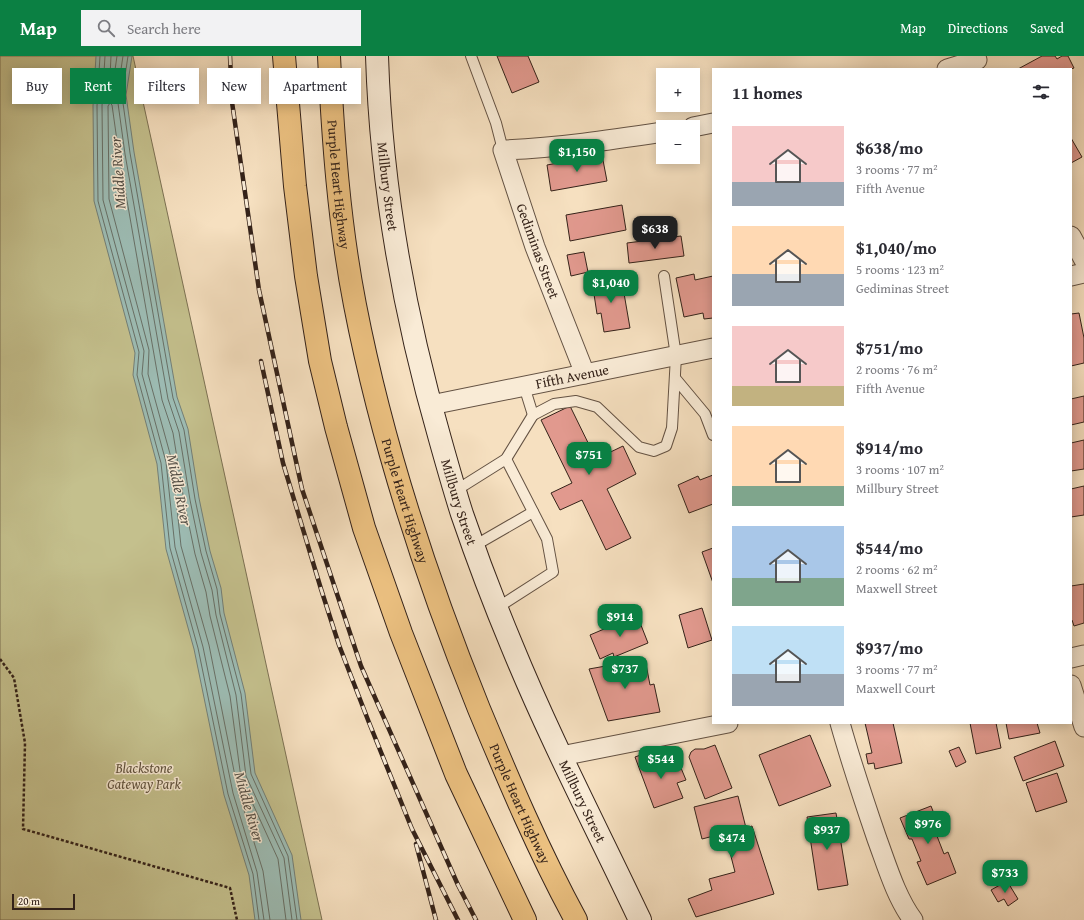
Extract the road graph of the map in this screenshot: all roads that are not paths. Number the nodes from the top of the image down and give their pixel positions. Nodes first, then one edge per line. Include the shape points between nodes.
1 (284, 56) edge
2 (328, 56) edge
3 (377, 56) edge
4 (471, 56) edge
5 (978, 62) edge
6 (951, 68) edge
7 (712, 123) edge
8 (700, 126) edge
9 (656, 133) edge
10 (503, 150) junction
11 (1072, 238) edge
12 (1084, 260) edge
13 (1084, 273) edge
14 (664, 276) dead end
15 (1072, 276) edge
16 (712, 348) edge
17 (676, 356) junction
18 (585, 374) junction
19 (675, 378) junction
20 (524, 386) junction
21 (431, 405) junction
22 (533, 415) junction
23 (712, 432) edge
24 (506, 459) junction
25 (456, 491) junction
26 (533, 512) junction
27 (474, 546) junction
28 (497, 608) junction
29 (1084, 655) edge
30 (1072, 658) edge
31 (1072, 688) edge
32 (1082, 715) edge
33 (723, 724) edge
34 (840, 724) edge
35 (561, 756) junction
36 (909, 914) edge
37 (525, 920) edge
38 (576, 920) edge
39 (640, 920) edge

1 - 37 highway via 295,186 320,361 364,528 401,633 456,774
2 - 38 highway, Purple Heart Highway via 333,140 342,222 354,296 373,388 399,484 461,663 526,821
3 - 21 main road, Millbury Street via 387,193 419,363
4 - 10 lane, Gediminas Street via 496,123
5 - 6 street
7 - 8 street
9 - 10 street via 587,143
10 - 18 street, Gediminas Street via 535,247
11 - 12 street
13 - 15 street
14 - 17 lane
16 - 17 street, Fifth Avenue
17 - 18 street, Fifth Avenue
17 - 19 lane
18 - 20 street, Fifth Avenue
19 - 22 lane via 672,428 666,446 654,451 639,447 597,407 576,401 554,404
19 - 23 lane via 705,414
20 - 21 street, Fifth Avenue
20 - 22 lane
21 - 25 main road, Millbury Street
22 - 24 lane
24 - 25 lane
24 - 26 lane
25 - 27 main road, Millbury Street
26 - 27 lane
26 - 28 lane via 547,539 553,572
27 - 28 main road, Millbury Street
28 - 35 main road, Millbury Street
29 - 30 street
31 - 32 street
33 - 35 street
34 - 36 street via 889,874
35 - 39 main road, Millbury Street

